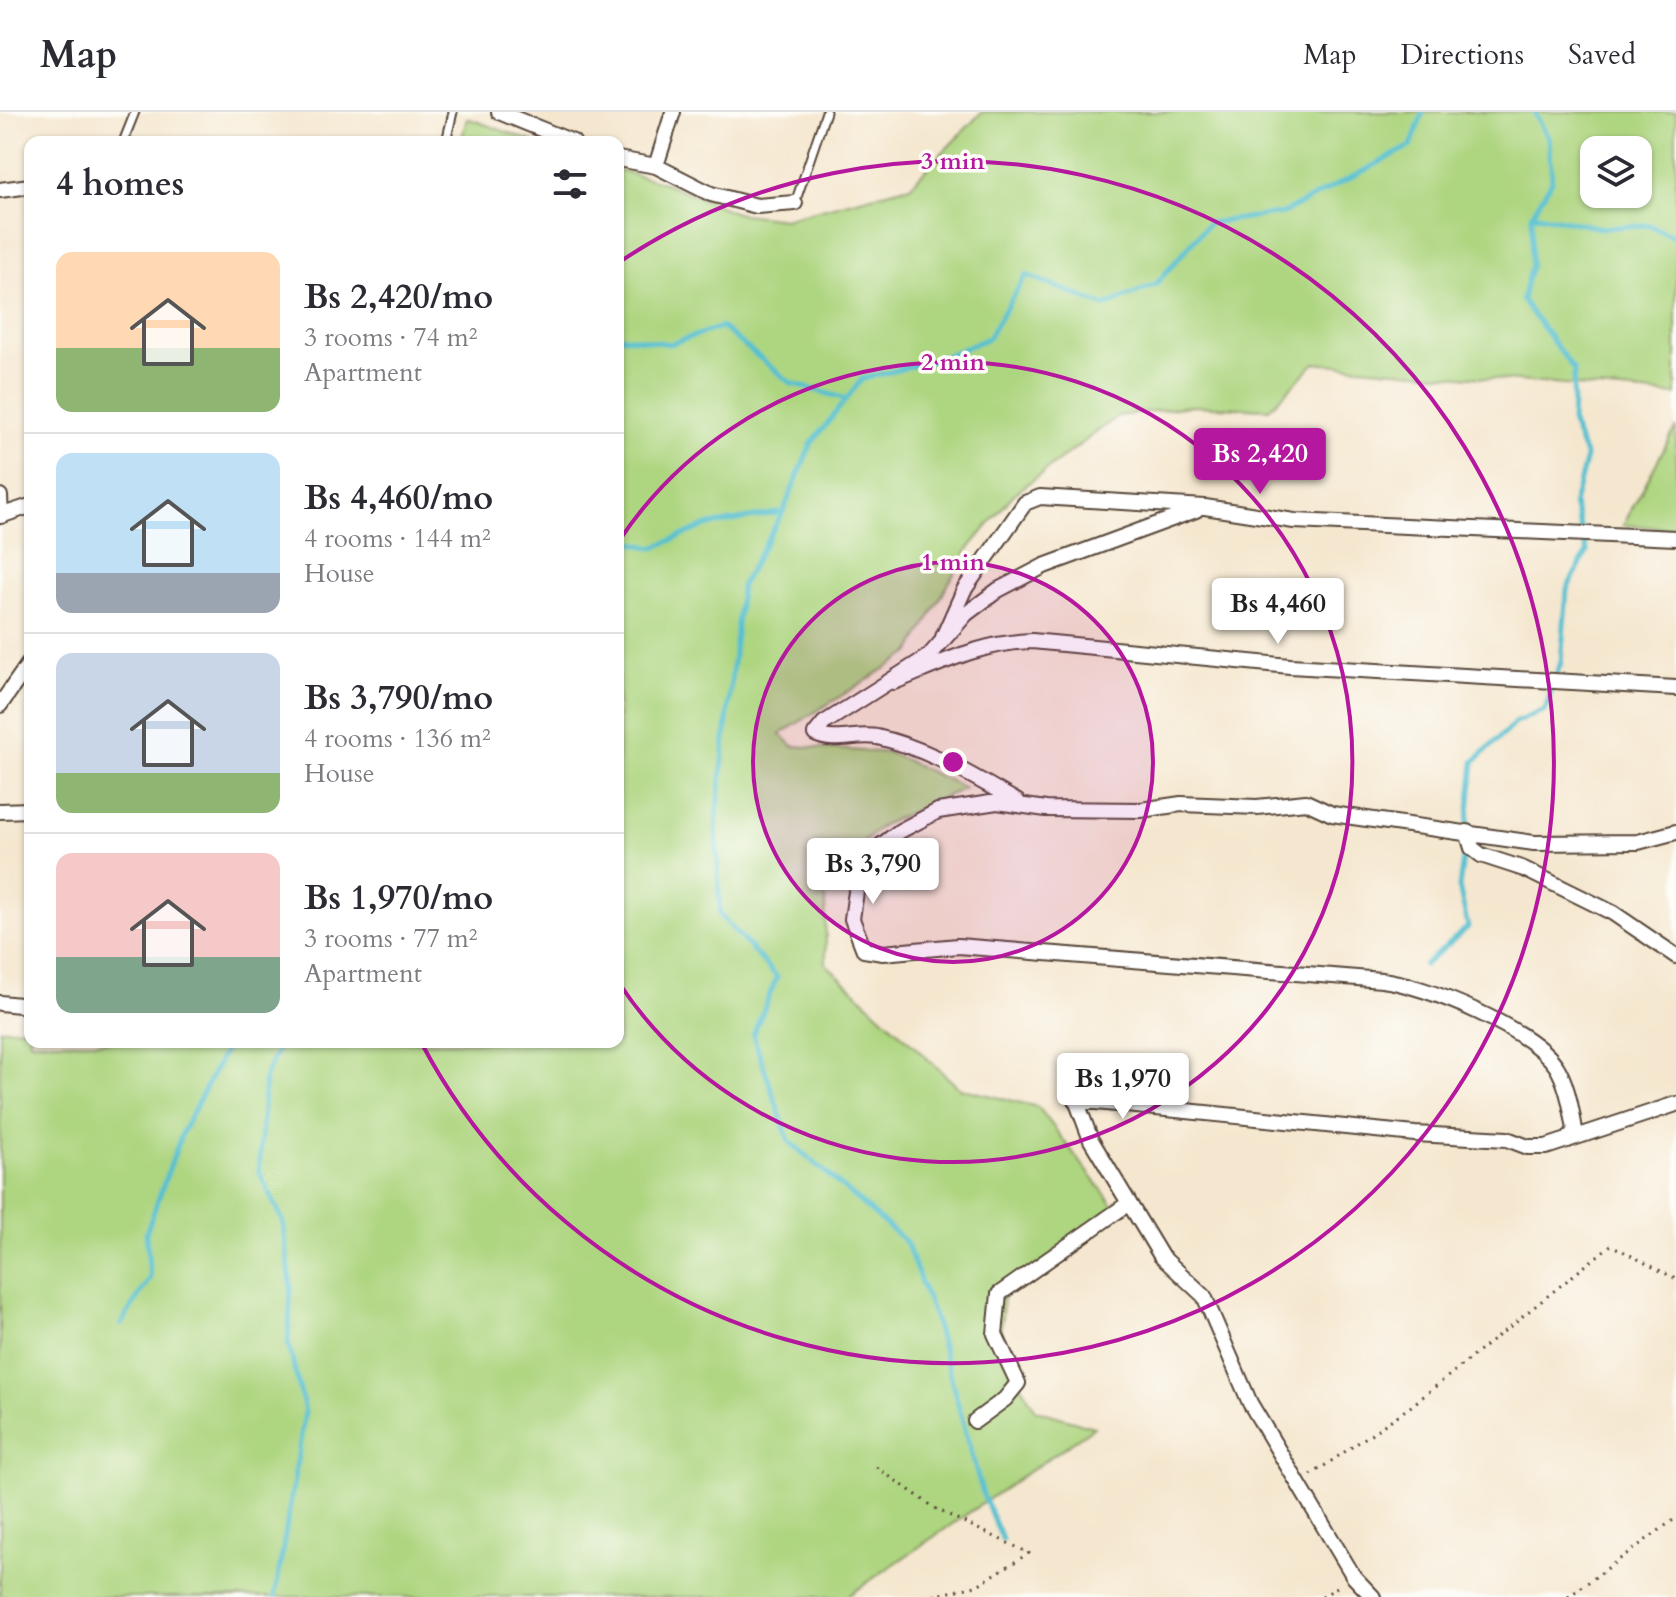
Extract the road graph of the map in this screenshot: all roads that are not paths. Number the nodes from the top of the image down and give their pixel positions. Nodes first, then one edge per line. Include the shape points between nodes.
1 (135, 112) edge
2 (453, 112) edge
3 (673, 112) edge
4 (826, 112) edge
5 (506, 113) edge
6 (125, 136) edge
7 (447, 136) edge
8 (559, 136) edge
9 (624, 160) edge
10 (656, 166) junction
11 (24, 187) edge
12 (0, 190) edge
13 (795, 203) joint
14 (0, 496) edge
15 (1205, 507) junction
16 (24, 508) edge
17 (0, 516) edge
18 (1676, 538) edge
19 (943, 637) junction
20 (24, 671) edge
21 (894, 682) junction
22 (1676, 688) edge
23 (0, 705) edge
24 (1025, 806) junction
25 (24, 810) edge
26 (0, 811) edge
27 (1467, 832) junction
28 (1676, 832) edge
29 (1676, 956) edge
30 (0, 1003) edge
31 (24, 1005) edge
32 (1676, 1104) edge
33 (1568, 1140) junction
34 (1129, 1203) junction
35 (975, 1421) dead end
36 (1373, 1597) edge

1 - 6 lane
2 - 7 lane
3 - 10 street
4 - 13 lane
5 - 8 street
9 - 10 street
10 - 13 street via 711,194 757,206
11 - 12 street
14 - 17 street
15 - 18 street via 1294,521
15 - 19 street via 1044,566 998,590
15 - 19 street via 1040,497 1025,503 964,590
16 - 17 street
19 - 21 street via 929,656
20 - 23 street
21 - 22 street via 981,647 1032,641 1290,666
21 - 24 street via 824,723 815,734 837,739 872,736 918,748
24 - 27 street via 1141,810 1181,804 1257,807 1306,802 1332,814
24 - 33 street via 997,802 938,811 866,857 852,919 864,950 958,946 1410,984 1440,994 1544,1050 1559,1071 1572,1114 1575,1130
25 - 26 street
27 - 28 street via 1534,843 1587,844 1638,842
27 - 29 street via 1472,848 1481,855 1524,869 1613,913
30 - 31 street
32 - 33 street
33 - 34 street via 1528,1147 1507,1139 1076,1100 1091,1140
34 - 35 street via 999,1294 995,1334 1018,1383
34 - 36 street via 1161,1256 1204,1296 1250,1403 1354,1577

